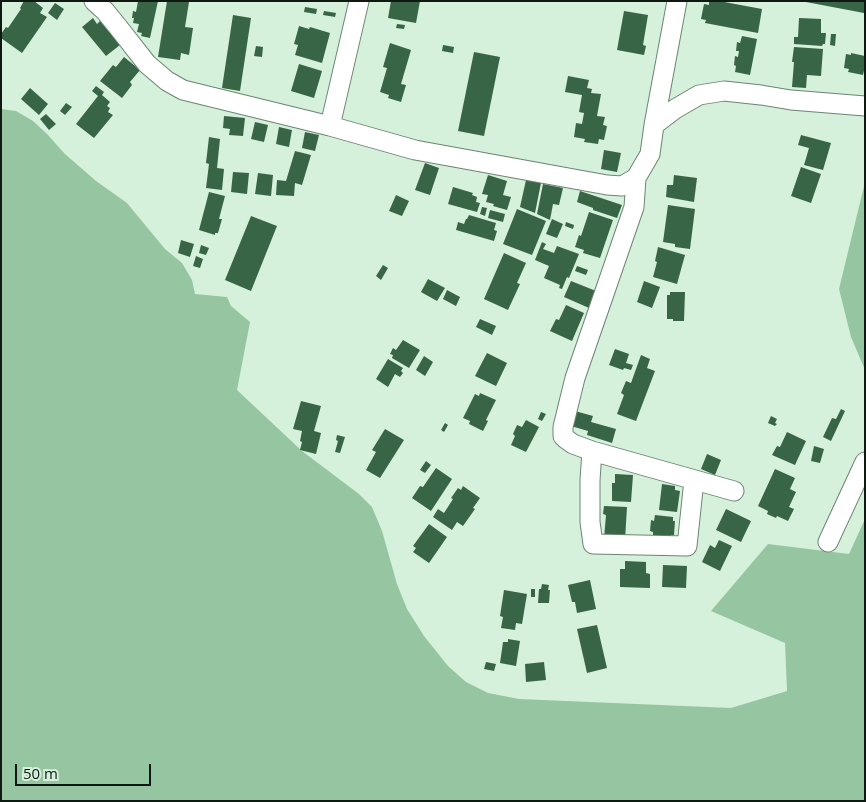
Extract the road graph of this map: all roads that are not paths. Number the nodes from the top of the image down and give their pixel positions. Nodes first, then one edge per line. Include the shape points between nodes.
1 (94, 1) edge
2 (358, 1) edge
3 (676, 1) edge
4 (865, 106) edge
5 (654, 125) junction
6 (330, 126) junction
7 (636, 178) junction
8 (592, 451) junction
9 (865, 462) edge
10 (694, 480) junction
11 (734, 491) dead end
12 (828, 542) dead end

1 - 6 street via 147,64 175,86
2 - 6 street
3 - 5 street
4 - 5 street via 724,91 699,95
5 - 7 street via 650,154
6 - 7 street via 415,150 607,185 622,186
7 - 8 street via 634,206 575,378 563,427 566,440
8 - 10 street
8 - 10 street via 590,522 594,544 688,546
9 - 12 street
10 - 11 street

